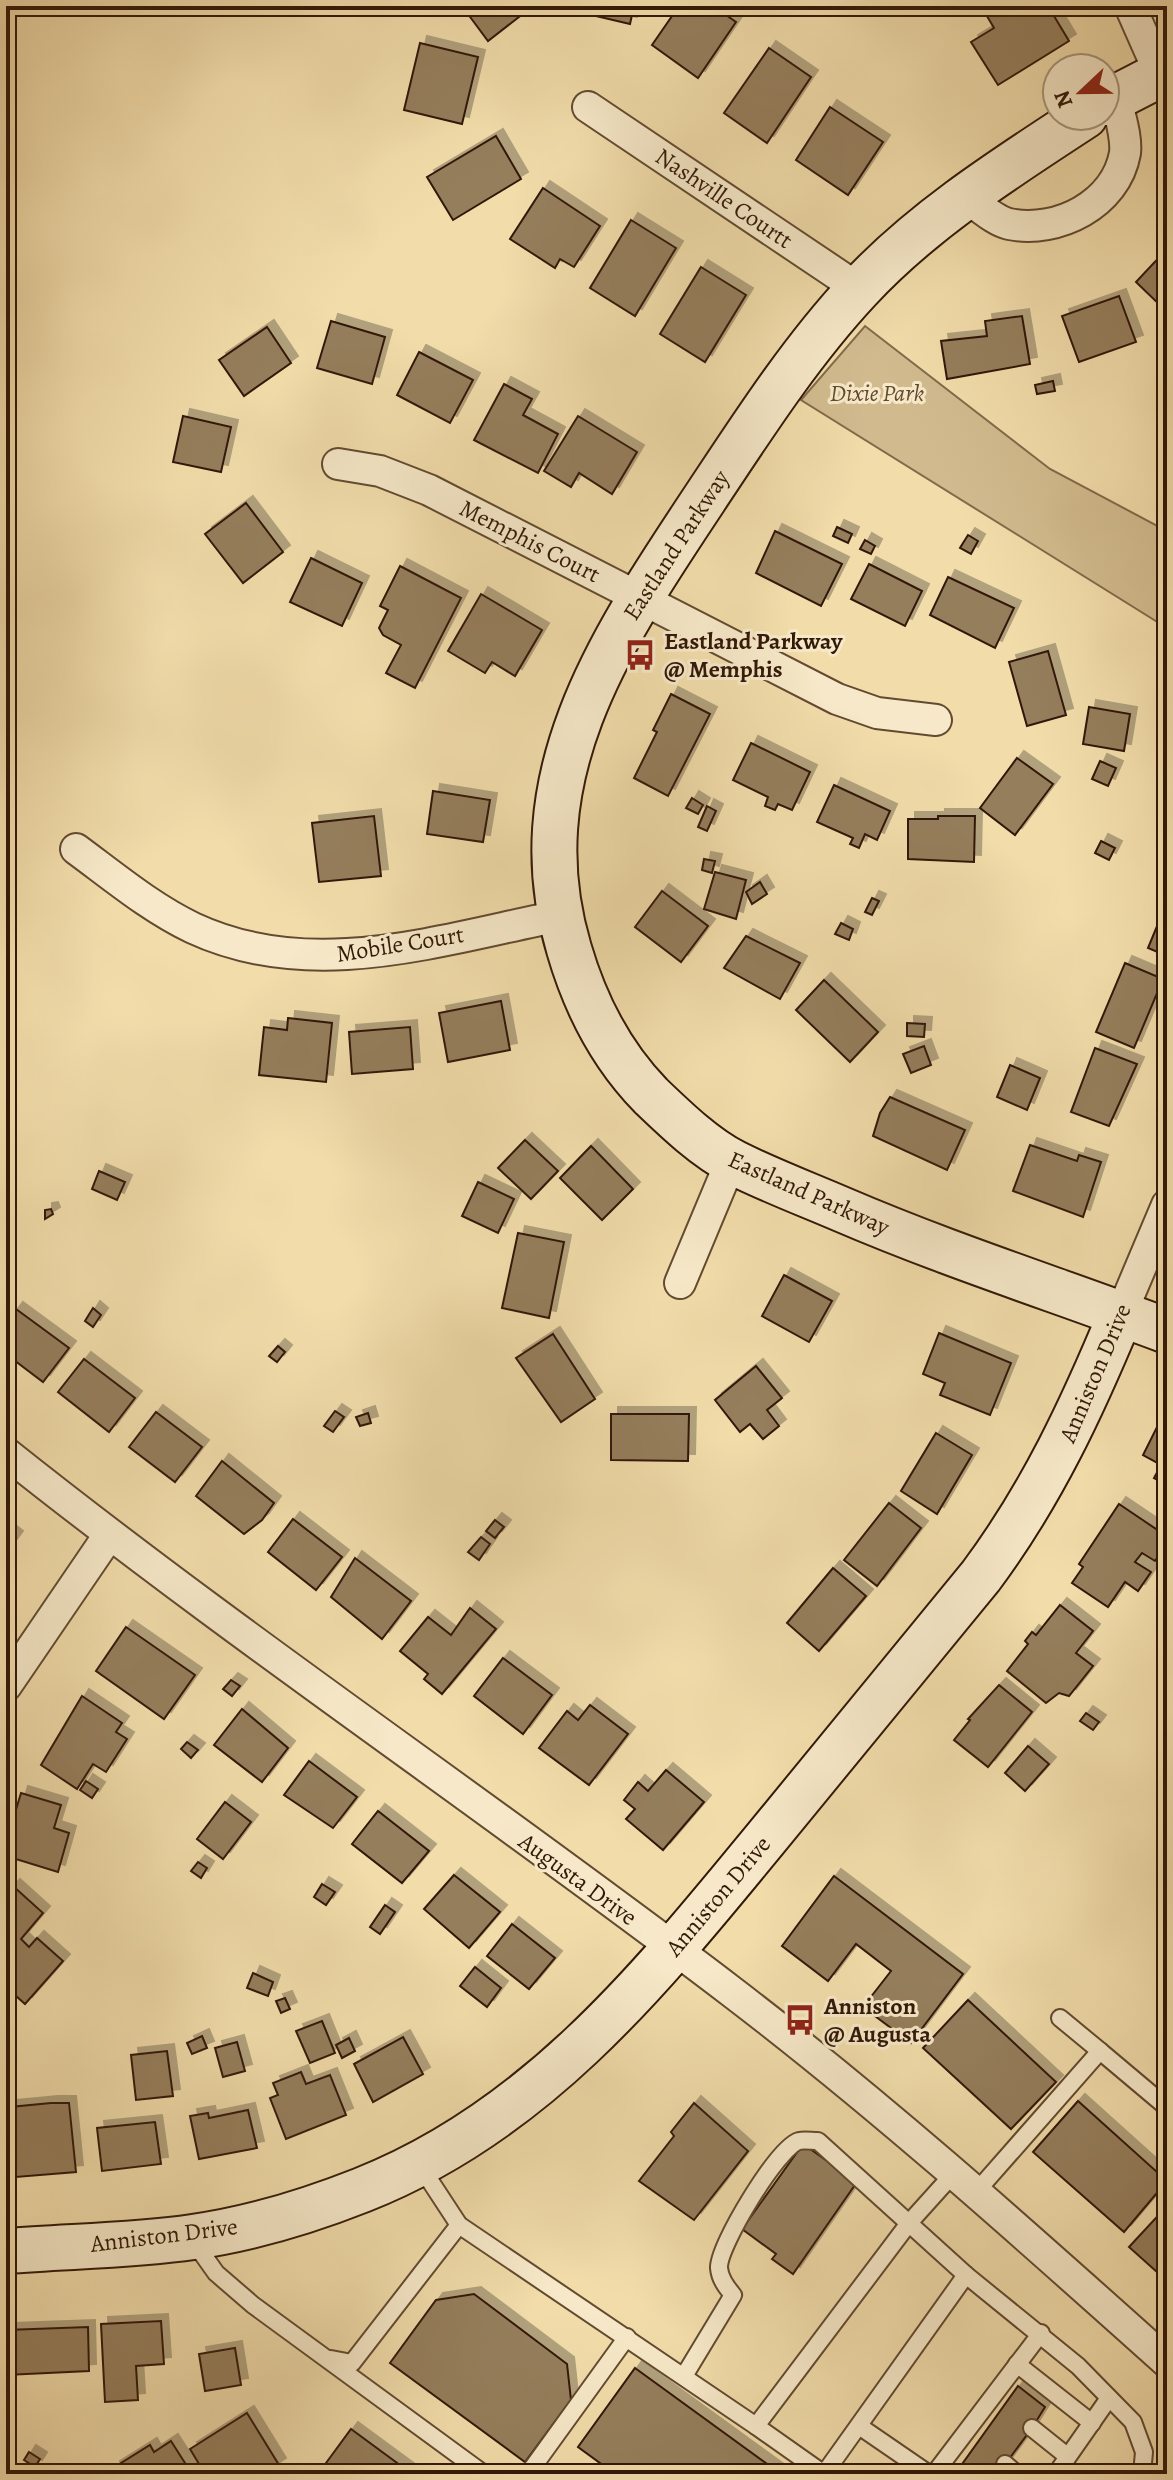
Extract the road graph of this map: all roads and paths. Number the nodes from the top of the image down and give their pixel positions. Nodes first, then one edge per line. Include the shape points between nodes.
1 (1130, 6) edge
2 (1163, 72) edge
3 (1121, 95) edge
4 (588, 107) dead end
5 (1063, 132) edge
6 (1116, 132) edge
7 (967, 198) junction
8 (859, 289) junction
9 (338, 464) dead end
10 (639, 597) junction
11 (936, 720) dead end
12 (76, 849) dead end
13 (559, 916) junction
14 (731, 1161) junction
15 (1167, 1205) edge
16 (680, 1283) dead end
17 (1121, 1314) junction
18 (1167, 1331) edge
19 (6, 1453) edge
20 (109, 1535) junction
21 (6, 1686) edge
22 (674, 1950) junction
23 (1060, 2018) dead end
24 (1100, 2051) junction
25 (1163, 2104) dead end
26 (419, 2165) junction
27 (965, 2182) junction
28 (909, 2223) junction
29 (459, 2225) junction
30 (191, 2237) junction
31 (6, 2251) edge
32 (966, 2275) junction
33 (1041, 2333) junction
34 (627, 2337) junction
35 (325, 2358) junction
36 (1167, 2362) edge
37 (1017, 2364) junction
38 (684, 2376) junction
39 (1109, 2398) junction
40 (1092, 2423) junction
41 (756, 2426) junction
42 (859, 2426) junction
43 (1032, 2428) dead end
44 (1067, 2456) junction
45 (484, 2474) edge
46 (528, 2474) edge
47 (824, 2474) edge
48 (932, 2474) edge
49 (1056, 2474) edge
50 (1142, 2474) edge

1 - 2 street
2 - 3 street, Eastland Parkway
4 - 8 street, Nashville Courtt
5 - 7 street, Eastland Parkway
6 - 7 street via 1125,150 1119,174 1095,205 1046,225 1007,224
7 - 8 street, Eastland Parkway
8 - 10 street, Eastland Parkway via 741,443
9 - 10 street, Memphis Court via 380,471 429,490
10 - 11 street, Memphis Court via 837,699 877,713
10 - 13 street, Eastland Parkway via 576,724 561,774 554,823
12 - 13 street, Mobile Court via 193,928 246,948 306,957 371,953
13 - 14 street, Eastland Parkway via 577,974 618,1057 651,1096
14 - 16 street
14 - 17 street, Eastland Parkway via 940,1252
15 - 17 street, Anniston Drive
17 - 18 street, Eastland Parkway
17 - 22 street, Anniston Drive via 1077,1421 1018,1527
19 - 20 street, Augusta Drive
20 - 21 street
20 - 22 street, Augusta Drive
22 - 26 street, Anniston Drive via 586,2045 536,2089
22 - 27 street, Augusta Drive
23 - 24 lane
24 - 25 lane
24 - 27 lane
26 - 29 lane
26 - 30 street, Anniston Drive via 360,2191
27 - 28 lane
27 - 36 street, Augusta Drive
28 - 32 lane
28 - 38 lane via 818,2141 798,2141 784,2152 732,2228 718,2265 733,2295
28 - 41 lane
29 - 34 lane
29 - 35 lane via 352,2363
30 - 31 street, Anniston Drive
30 - 35 lane via 216,2273
32 - 33 lane
32 - 42 lane
33 - 37 lane
33 - 39 lane
34 - 38 lane
34 - 46 lane
35 - 45 lane
37 - 40 lane
37 - 48 lane via 972,2437
38 - 41 lane
39 - 40 lane
39 - 50 lane via 1133,2422 1144,2452
40 - 44 lane
41 - 47 lane
42 - 47 lane
42 - 48 lane
43 - 44 lane
44 - 49 lane

